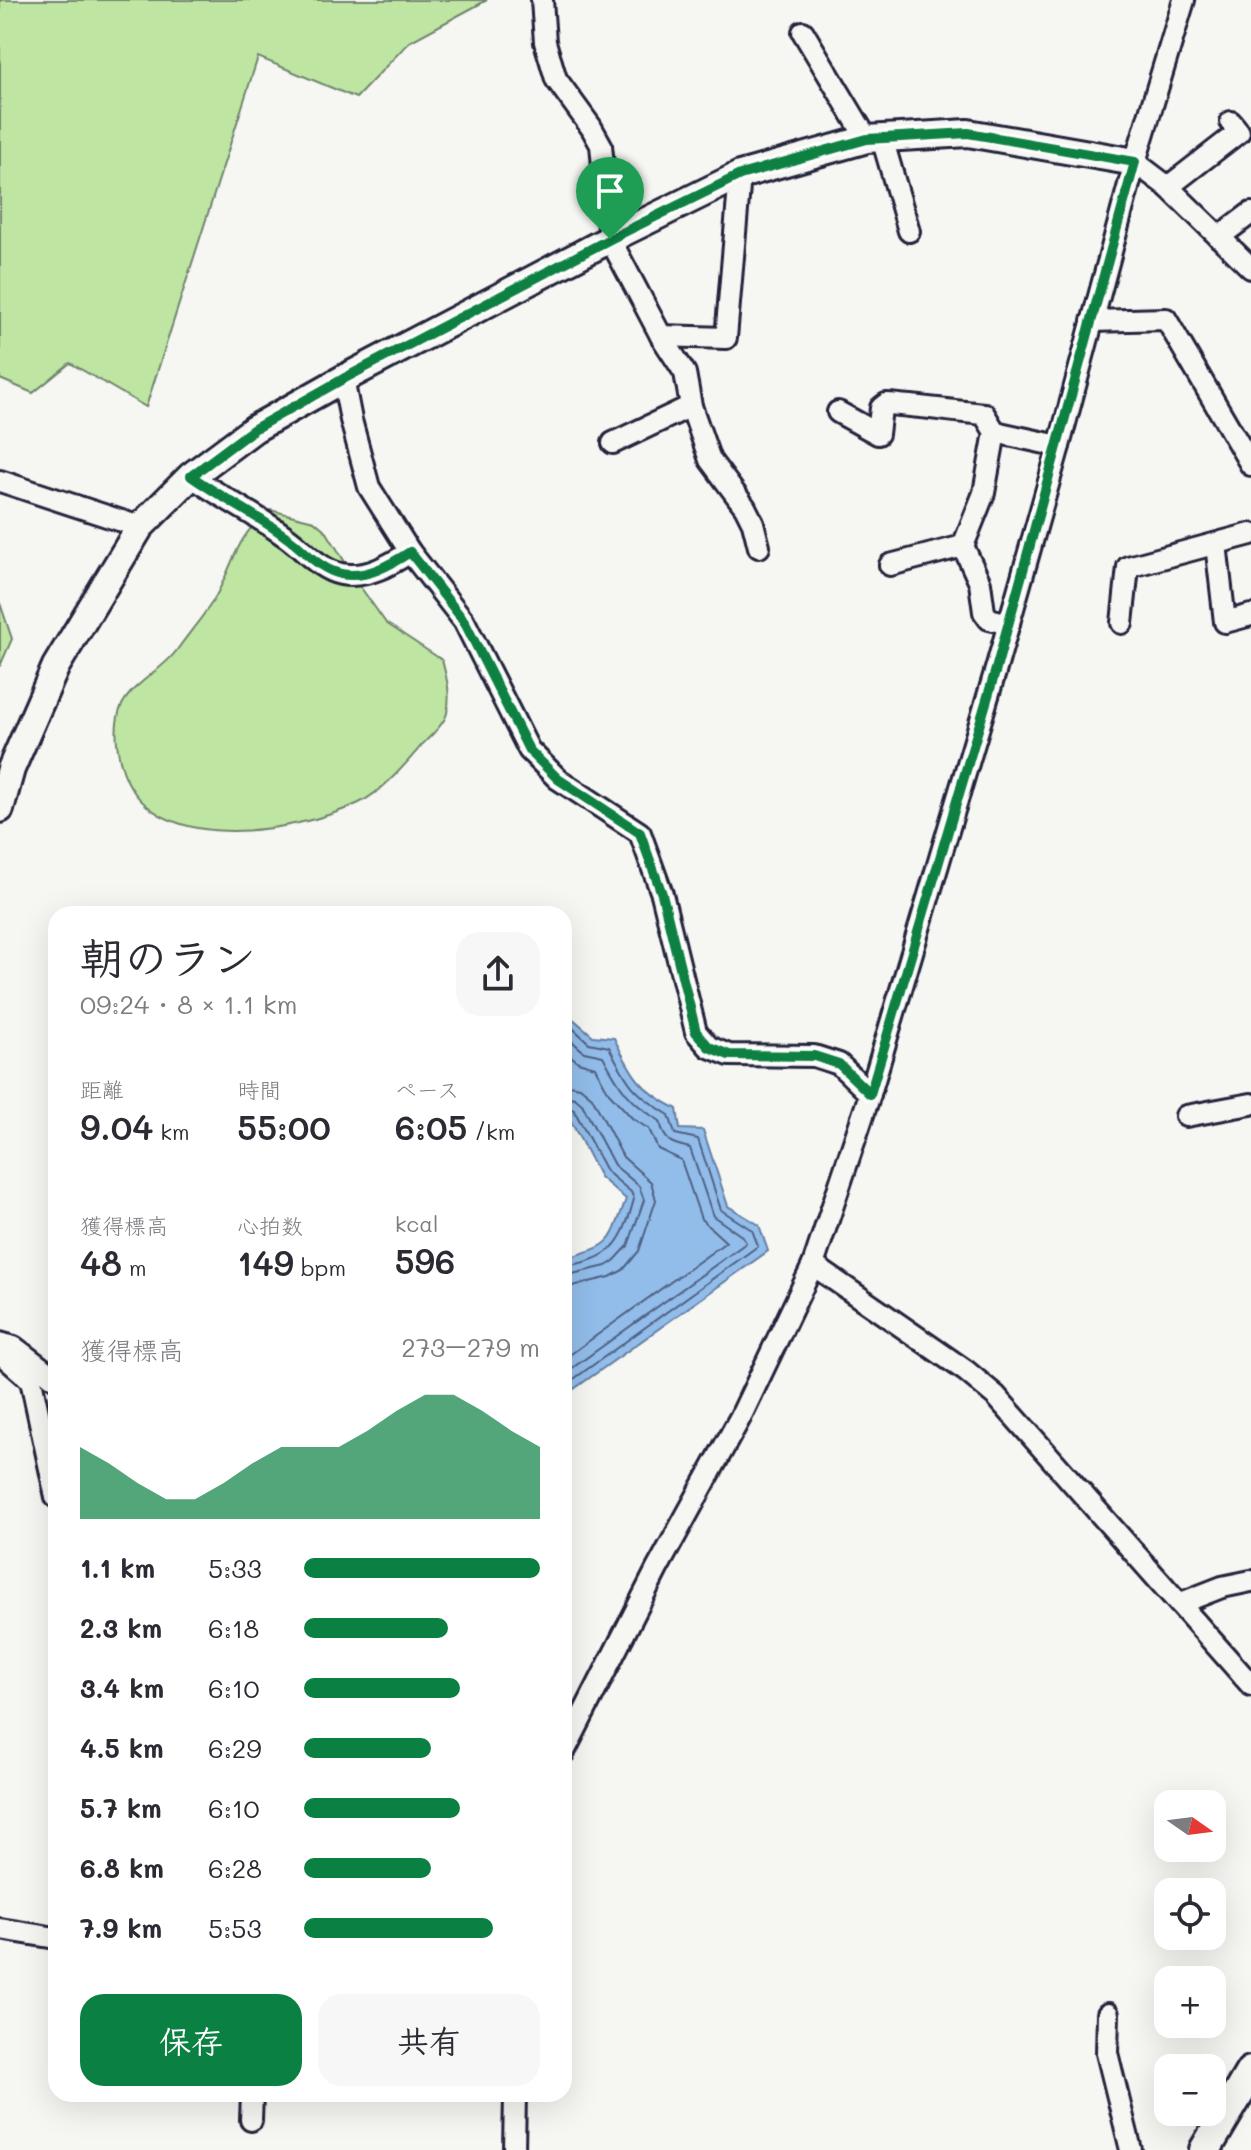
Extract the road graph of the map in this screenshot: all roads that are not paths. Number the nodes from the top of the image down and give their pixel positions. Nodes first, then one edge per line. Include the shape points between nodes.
1 (542, 0) edge
2 (1184, 0) edge
3 (803, 32) dead end
4 (1240, 133) edge
5 (874, 139) junction
6 (1135, 162) junction
7 (740, 175) junction
8 (1168, 187) junction
9 (1251, 213) edge
10 (909, 231) dead end
11 (1219, 237) junction
12 (610, 239) junction
13 (1251, 268) edge
14 (1092, 321) junction
15 (661, 336) junction
16 (343, 379) junction
17 (691, 406) junction
18 (838, 412) dead end
19 (995, 432) junction
20 (613, 443) dead end
21 (1059, 446) junction
22 (1251, 465) edge
23 (191, 476) junction
24 (0, 481) edge
25 (140, 527) junction
26 (1251, 534) edge
27 (1216, 544) junction
28 (963, 546) junction
29 (759, 547) dead end
30 (410, 552) junction
31 (890, 565) dead end
32 (1251, 615) edge
33 (1122, 623) dead end
34 (1009, 624) junction
35 (0, 809) edge
36 (870, 1094) junction
37 (1251, 1104) edge
38 (1186, 1116) dead end
39 (813, 1265) junction
40 (0, 1343) edge
41 (0, 1353) edge
42 (48, 1373) edge
43 (48, 1460) edge
44 (1251, 1581) edge
45 (1181, 1603) junction
46 (1251, 1685) edge
47 (572, 1736) edge
48 (0, 1929) edge
49 (48, 1937) edge
50 (1108, 2014) dead end
51 (1251, 2072) edge
52 (252, 2102) edge
53 (515, 2102) edge
54 (251, 2120) dead end
55 (514, 2150) edge
56 (1131, 2150) edge
57 (1205, 2150) edge

1 - 12 street via 545,42 556,79 601,145
2 - 6 street
3 - 5 street
4 - 8 street
5 - 6 street via 968,133
5 - 7 street
5 - 10 street
6 - 8 street
6 - 14 street
7 - 12 street
7 - 15 street via 726,338
8 - 11 street
9 - 11 street
11 - 13 street
12 - 15 street
12 - 16 street
14 - 21 street
14 - 22 street via 1166,319
15 - 17 street via 685,373
16 - 23 street via 254,429
16 - 30 street via 369,487
17 - 20 street
17 - 29 street via 710,460 745,507
18 - 19 street via 878,434 886,404 935,406 984,414
19 - 21 street
19 - 28 street via 984,493
21 - 34 street
23 - 25 street
23 - 30 street via 341,574 385,567
24 - 25 street
25 - 35 street via 56,666 11,769
26 - 27 street
27 - 32 street via 1225,622
27 - 33 street via 1128,567
28 - 31 street
28 - 34 street via 980,583 984,612 989,619
30 - 36 street via 464,621 529,750 558,779 640,833 662,894 696,1032 709,1047 729,1055 814,1056 839,1064
34 - 36 street
36 - 39 street
37 - 38 street
39 - 45 street via 996,1396
39 - 47 street via 741,1416
40 - 42 street via 14,1347
41 - 43 street via 31,1380
44 - 45 street
45 - 46 street
48 - 49 street
50 - 56 street via 1107,2053
51 - 57 main road
52 - 54 street
53 - 55 street

